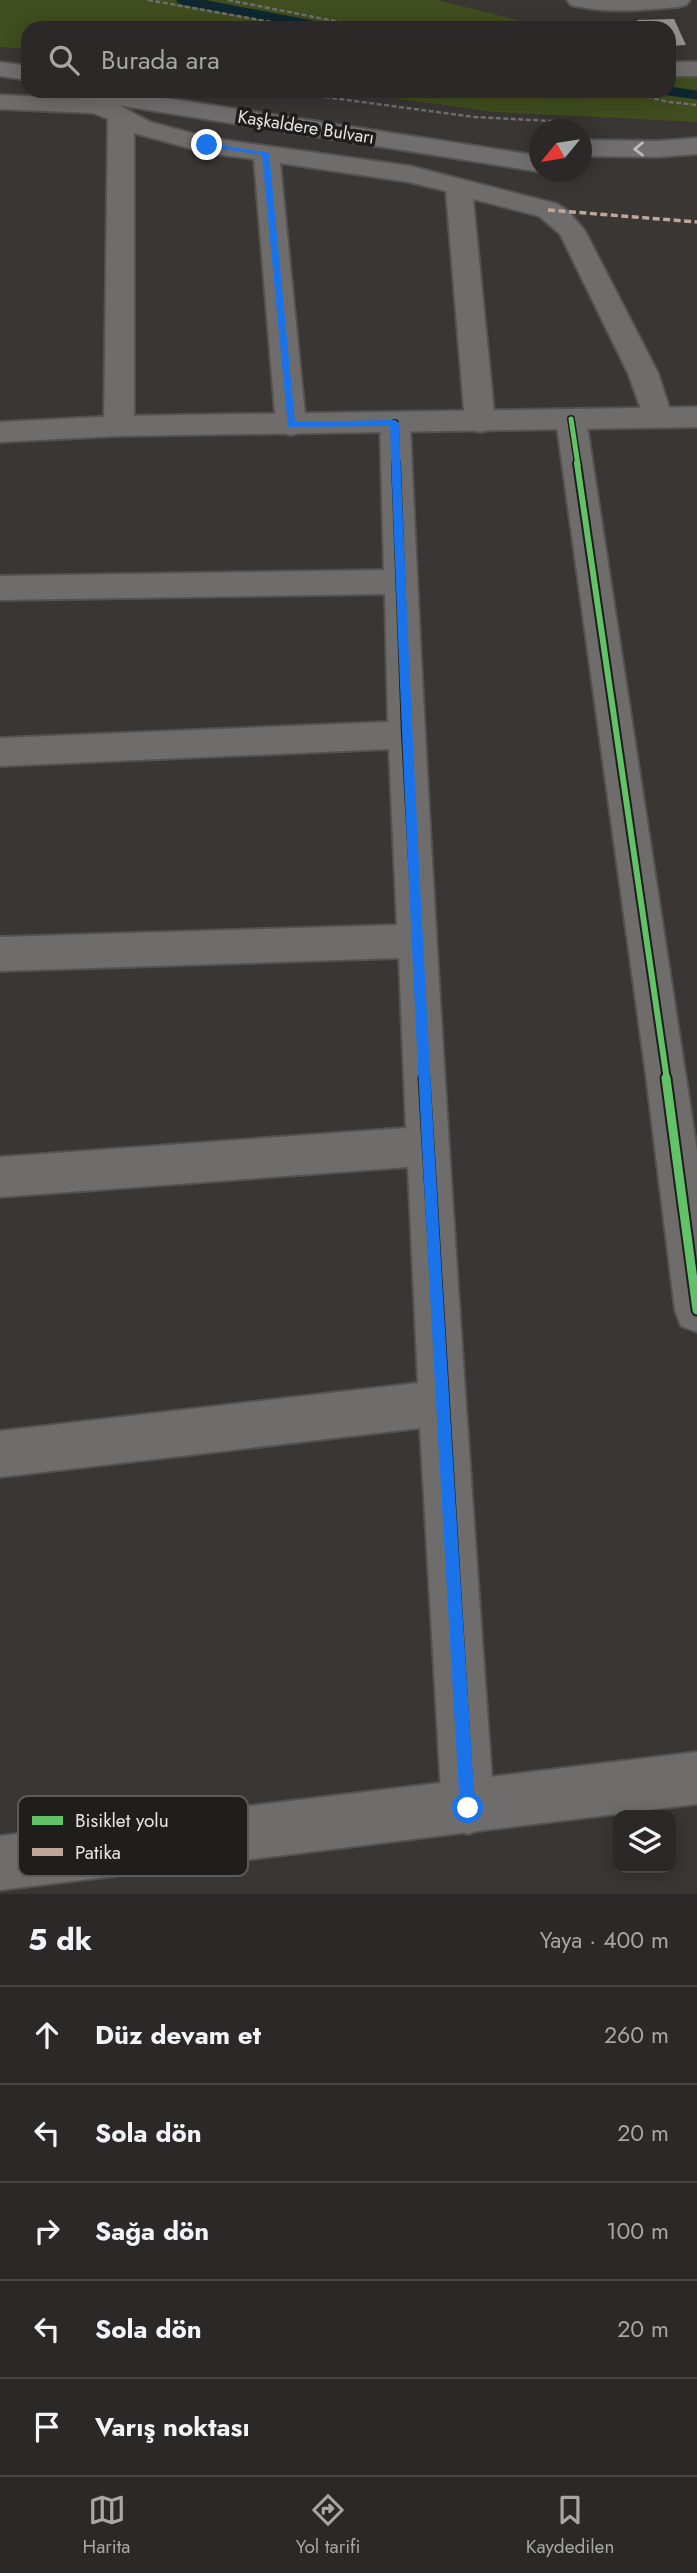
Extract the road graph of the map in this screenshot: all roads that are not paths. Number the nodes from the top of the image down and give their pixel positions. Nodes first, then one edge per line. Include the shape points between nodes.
1 (678, 0) edge
2 (578, 6) edge
3 (0, 69) edge
4 (676, 69) edge
5 (697, 69) edge
6 (21, 72) edge
7 (0, 81) edge
8 (21, 84) edge
9 (118, 98) edge
10 (204, 98) edge
11 (0, 102) edge
12 (121, 116) junction
13 (529, 143) edge
14 (697, 146) edge
15 (592, 148) edge
16 (265, 153) junction
17 (529, 162) edge
18 (697, 168) edge
19 (592, 169) edge
20 (459, 185) junction
21 (657, 416) junction
22 (697, 416) edge
23 (571, 419) junction
24 (480, 422) junction
25 (395, 423) junction
26 (291, 425) junction
27 (119, 426) junction
28 (0, 432) edge
29 (398, 582) junction
30 (0, 588) edge
31 (406, 735) junction
32 (0, 752) edge
33 (417, 941) junction
34 (0, 954) edge
35 (681, 1073) edge
36 (429, 1146) junction
37 (0, 1177) edge
38 (697, 1310) edge
39 (442, 1403) junction
40 (0, 1454) edge
41 (697, 1778) edge
42 (468, 1808) junction
43 (248, 1834) edge
44 (18, 1861) edge
45 (0, 1863) edge

1 - 2 street
3 - 6 main road
4 - 5 street
7 - 8 main road
9 - 17 main road, Kaşkaldere Bulvarı
10 - 13 main road, Kaşkaldere Bulvarı
11 - 12 street via 93,106
12 - 16 street via 159,134
12 - 27 street
14 -> 15 main road
16 - 20 street
16 - 26 street
18 - 19 main road
20 - 21 street via 548,210 572,231 643,373
20 - 24 street
21 - 22 street
21 - 23 street
23 - 24 street
23 - 35 street
24 - 25 street
25 - 26 street
25 - 29 street
26 - 27 street
27 - 28 street
29 - 30 street
29 - 31 street
31 - 32 street
31 - 33 street
33 - 34 street
33 - 36 street
35 - 38 street
36 - 37 street
36 - 39 street
39 - 40 street
39 - 42 street
41 - 42 street
42 - 43 street
44 - 45 street

